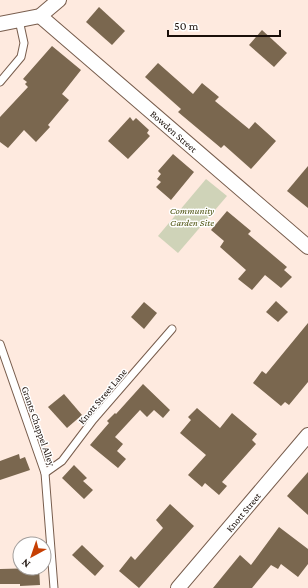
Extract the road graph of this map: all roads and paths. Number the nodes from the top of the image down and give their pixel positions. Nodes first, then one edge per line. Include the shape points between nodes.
1 (60, 0) edge
2 (40, 16) junction
3 (19, 20) junction
4 (0, 24) edge
5 (0, 82) edge
6 (308, 247) edge
7 (172, 329) dead end
8 (0, 344) edge
9 (308, 435) edge
10 (45, 473) junction
11 (54, 588) edge
12 (178, 588) edge

1 - 2 street
2 - 3 street
2 - 6 street, Bowden Street
3 - 4 street
3 - 5 lane via 24,43 21,57
7 - 10 lane, Knott Street Lane via 93,420 62,461
8 - 10 lane, Grants Chappel Alley
9 - 12 street, Knott Street
10 - 11 lane, Grants Chappel Alley

